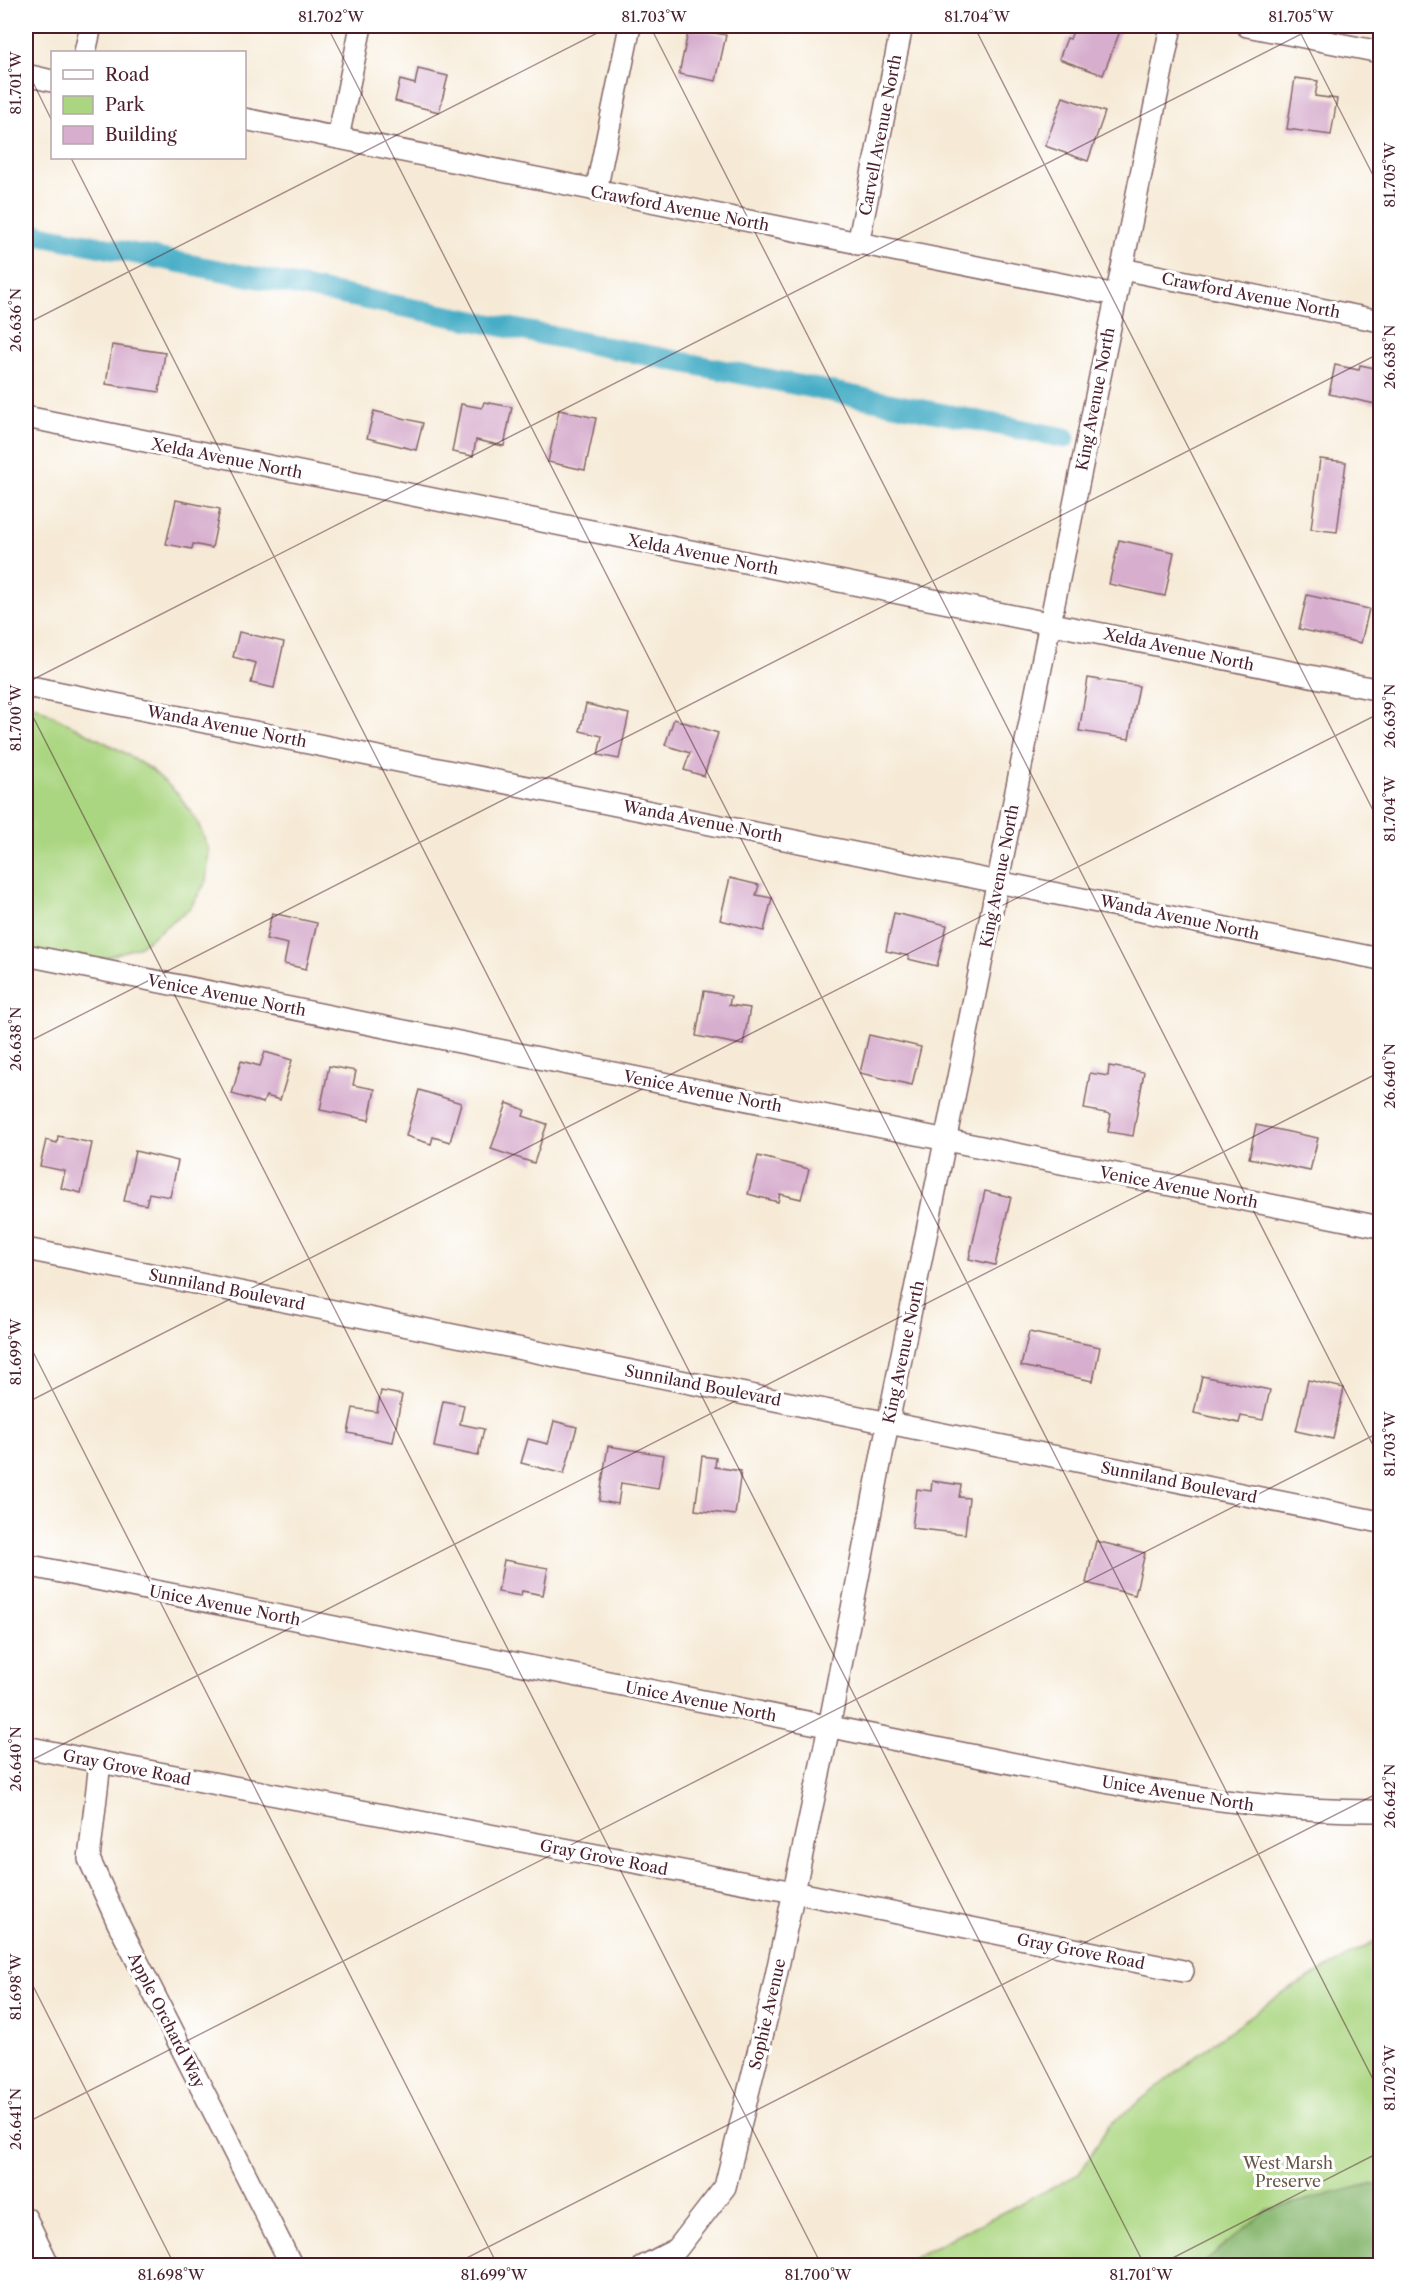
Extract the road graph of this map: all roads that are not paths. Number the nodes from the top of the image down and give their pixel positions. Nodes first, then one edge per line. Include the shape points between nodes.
1 (91, 26) edge
2 (361, 26) edge
3 (630, 26) edge
4 (902, 26) edge
5 (1171, 26) edge
6 (1247, 26) edge
7 (85, 51) edge
8 (1380, 52) edge
9 (26, 75) edge
10 (51, 81) edge
11 (246, 119) edge
12 (338, 138) junction
13 (596, 191) junction
14 (858, 244) junction
15 (1122, 269) junction
16 (1116, 295) junction
17 (1380, 321) edge
18 (26, 417) edge
19 (1050, 623) junction
20 (26, 686) edge
21 (1380, 690) edge
22 (998, 880) junction
23 (26, 955) edge
24 (1380, 959) edge
25 (947, 1140) junction
26 (1380, 1227) edge
27 (26, 1249) edge
28 (888, 1423) junction
29 (1380, 1522) edge
30 (26, 1565) edge
31 (829, 1727) junction
32 (26, 1746) edge
33 (100, 1762) junction
34 (1380, 1811) edge
35 (794, 1892) junction
36 (1183, 1971) dead end
37 (26, 2218) edge
38 (49, 2265) edge
39 (292, 2265) edge
40 (644, 2265) edge

1 - 7 street
2 - 12 street
3 - 13 street
4 - 14 street, Carvell Avenue North
5 - 15 street, King Avenue North
6 - 8 street
9 - 10 street
11 - 12 street, Crawford Avenue North
12 - 13 street, Crawford Avenue North
13 - 14 street, Crawford Avenue North
14 - 16 street, Crawford Avenue North
15 - 16 street, King Avenue North
15 - 17 street, Crawford Avenue North
16 - 19 street, King Avenue North
18 - 19 street, Xelda Avenue North
19 - 21 street, Xelda Avenue North
19 - 22 street, King Avenue North
20 - 22 street, Wanda Avenue North
22 - 24 street, Wanda Avenue North
22 - 25 street, King Avenue North
23 - 25 street, Venice Avenue North
25 - 26 street, Venice Avenue North
25 - 28 street, King Avenue North
27 - 28 street, Sunniland Boulevard
28 - 29 street, Sunniland Boulevard
28 - 31 street, King Avenue North
30 - 31 street, Unice Avenue North
31 - 34 street, Unice Avenue North via 1206,1799 1283,1808
31 - 35 street, Sophie Avenue
32 - 33 street, Gray Grove Road
33 - 35 street, Gray Grove Road
33 - 39 street, Apple Orchard Way via 89,1859
35 - 36 street, Gray Grove Road
35 - 40 street, Sophie Avenue via 725,2187 677,2249
37 - 38 street

